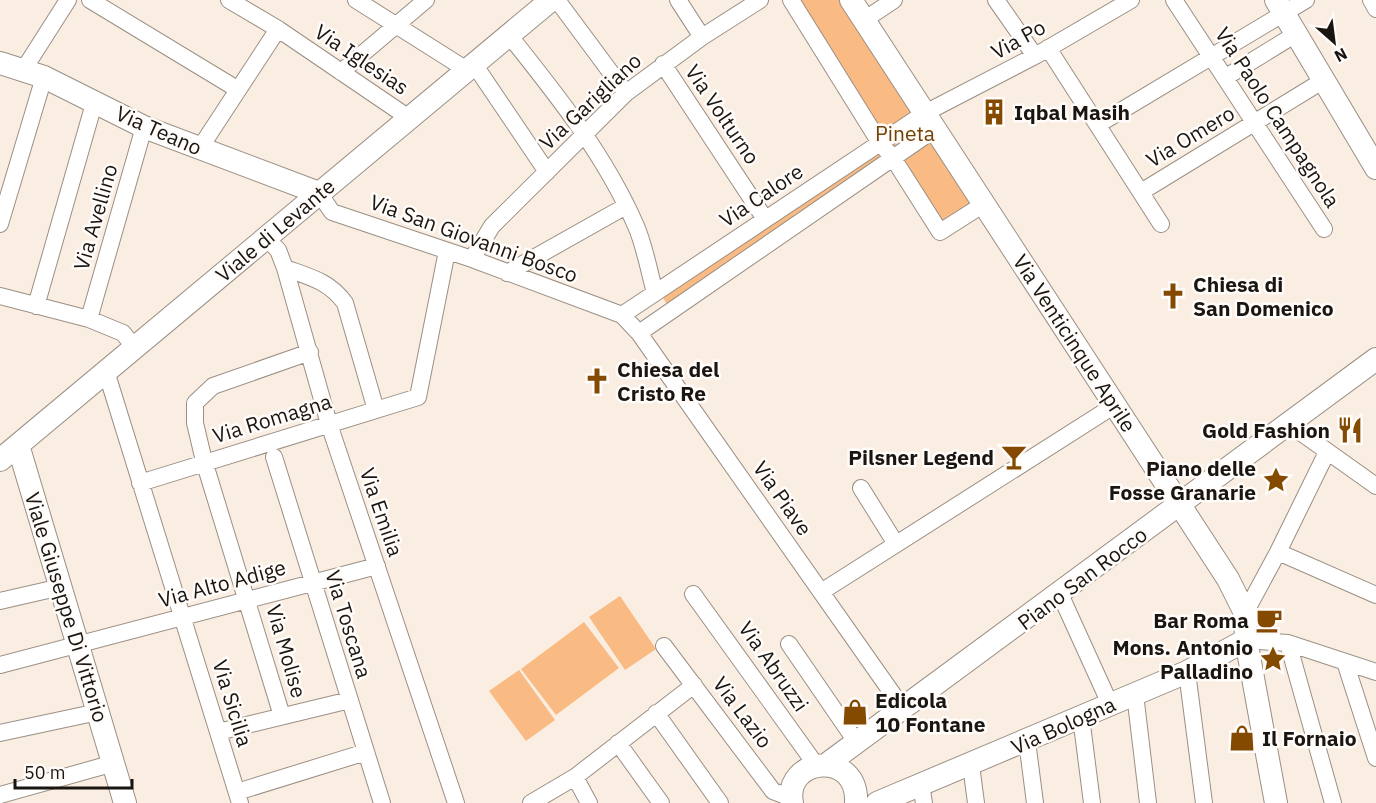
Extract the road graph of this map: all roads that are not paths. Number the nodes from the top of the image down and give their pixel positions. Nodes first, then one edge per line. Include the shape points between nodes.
1 (68, 0) edge
2 (90, 0) edge
3 (229, 0) edge
4 (356, 0) edge
5 (426, 0) edge
6 (551, 0) edge
7 (557, 0) edge
8 (678, 0) edge
9 (760, 0) edge
10 (791, 0) edge
11 (851, 0) edge
12 (894, 0) edge
13 (996, 0) edge
14 (1131, 0) edge
15 (1174, 0) edge
16 (1306, 0) edge
17 (1371, 0) edge
18 (1280, 7) edge
19 (1376, 9) edge
20 (864, 20) junction
21 (397, 26) junction
22 (278, 29) junction
23 (510, 34) junction
24 (1296, 34) junction
25 (702, 38) junction
26 (1042, 52) junction
27 (1211, 55) junction
28 (0, 63) edge
29 (663, 64) junction
30 (470, 67) junction
31 (341, 72) junction
32 (34, 73) junction
33 (1226, 77) junction
34 (1324, 80) junction
35 (237, 89) junction
36 (626, 93) junction
37 (95, 100) junction
38 (409, 118) junction
39 (930, 121) junction
40 (1254, 123) junction
41 (1099, 124) junction
42 (144, 127) junction
43 (585, 132) junction
44 (880, 143) junction
45 (200, 148) junction
46 (893, 158) junction
47 (1376, 168) edge
48 (547, 172) junction
49 (1141, 192) junction
50 (320, 193) junction
51 (984, 204) junction
52 (626, 207) junction
53 (765, 219) junction
54 (0, 224) edge
55 (1161, 224) dead end
56 (1324, 228) dead end
57 (266, 238) junction
58 (447, 251) junction
59 (472, 259) junction
60 (285, 268) junction
61 (507, 273) junction
62 (655, 293) junction
63 (0, 296) edge
64 (36, 306) junction
65 (622, 315) junction
66 (89, 319) junction
67 (639, 333) junction
68 (135, 348) junction
69 (310, 352) junction
70 (1373, 367) edge
71 (106, 371) junction
72 (1115, 405) junction
73 (376, 410) junction
74 (1289, 423) junction
75 (329, 424) junction
76 (18, 445) junction
77 (1327, 452) junction
78 (274, 458) dead end
79 (0, 460) edge
80 (204, 461) junction
81 (140, 483) junction
82 (1376, 486) edge
83 (861, 488) dead end
84 (1181, 504) junction
85 (896, 544) junction
86 (1278, 552) junction
87 (376, 566) junction
88 (313, 583) junction
89 (61, 587) junction
90 (821, 592) junction
91 (693, 594) dead end
92 (1060, 594) junction
93 (1376, 595) edge
94 (248, 598) junction
95 (0, 601) edge
96 (1245, 613) junction
97 (183, 616) junction
98 (1246, 640) junction
99 (1288, 643) junction
100 (789, 644) dead end
101 (78, 645) junction
102 (664, 646) dead end
103 (1345, 662) junction
104 (0, 664) edge
105 (1187, 672) junction
106 (1376, 672) edge
107 (694, 685) junction
108 (1135, 694) junction
109 (350, 700) junction
110 (1110, 704) junction
111 (904, 710) junction
112 (98, 712) junction
113 (656, 713) junction
114 (282, 716) junction
115 (1081, 717) junction
116 (218, 732) junction
117 (0, 733) edge
118 (1028, 741) junction
119 (618, 743) junction
120 (857, 743) junction
121 (366, 752) junction
122 (1376, 758) edge
123 (114, 763) junction
124 (822, 765) junction
125 (971, 765) junction
126 (575, 777) junction
127 (923, 794) edge
128 (0, 795) edge
129 (238, 797) edge
130 (787, 801) edge
131 (125, 803) edge
132 (382, 803) edge
133 (456, 803) edge
134 (531, 803) edge
135 (589, 803) edge
136 (661, 803) edge
137 (720, 803) edge
138 (856, 803) edge
139 (877, 803) edge
140 (976, 803) edge
141 (1035, 803) edge
142 (1092, 803) edge
143 (1148, 803) edge
144 (1204, 803) edge
145 (1276, 803) edge
146 (1333, 803) edge

1 - 32 street
2 - 35 street
3 - 22 street, Via Iglesias
4 - 21 street
5 - 21 street
6 - 23 street, Viale di Levante
7 - 36 street
8 - 25 street
9 - 25 street, Via Garigliano
10 - 44 street
11 - 20 street, Via Venticinque Aprile
12 - 20 street
13 - 26 street
14 - 26 street, Via Po
15 - 27 street, Via Paolo Campagnola
16 - 18 street
17 - 19 street
18 - 24 street
18 - 27 street
20 - 39 street, Via Venticinque Aprile
21 - 30 street
21 - 31 street
22 - 31 street, Via Iglesias
22 - 35 street
23 - 30 street, Viale di Levante
23 - 43 street
24 - 33 street
24 - 34 street
25 - 29 street, Via Garigliano
26 - 39 street, Via Po
26 - 41 street
27 - 33 street, Via Paolo Campagnola
27 - 41 street
28 - 32 street, Via Teano
29 - 36 street, Via Garigliano
29 - 53 street, Via Volturno
30 - 38 street, Viale di Levante
30 - 48 street
31 - 38 street, Via Iglesias
32 - 37 street, Via Teano
32 - 54 street
33 - 40 street, Via Paolo Campagnola
34 - 40 street, Via Omero
34 - 47 street
35 - 45 street
36 - 43 street, Via Garigliano
37 - 42 street, Via Teano
37 - 64 street
38 - 50 street, Viale di Levante
39 - 44 street, Via Calore
39 - 46 street, Via Calore
39 - 51 street, Via Venticinque Aprile
40 - 49 street, Via Omero
40 - 56 street, Via Paolo Campagnola
41 - 49 street
42 - 45 street, Via Teano
42 - 66 street, Via Avellino
43 - 48 street, Via Garigliano
43 - 52 street
44 - 46 street
44 - 53 street, Via Calore
45 - 50 street, Via Teano
46 - 51 street via 940,232
46 - 67 street, Via Calore
48 - 59 street, Via Garigliano via 492,226
49 - 55 street
50 - 57 street, Viale di Levante
50 - 58 street, Via San Giovanni Bosco via 332,212
51 - 72 street, Via Venticinque Aprile
52 - 61 street
52 - 62 street via 637,228
53 - 62 street, Via Calore
57 - 60 street, Via Emilia via 278,250
57 - 68 street, Viale di Levante
58 - 59 street, Via San Giovanni Bosco
58 - 73 street, Via Romagna via 418,397
59 - 61 street, Via San Giovanni Bosco
60 - 69 street, Via Emilia
60 - 73 street via 324,281 345,303
61 - 65 street, Via San Giovanni Bosco
62 - 65 street, Via Calore
63 - 64 street
64 - 66 street
65 - 67 street, Via Piave
66 - 68 street via 123,333
67 - 90 street, Via Piave
68 - 71 street, Viale di Levante
69 - 75 street, Via Emilia
69 - 80 street, Via Molise via 213,386 195,403 195,423
70 - 74 street, Piano San Rocco
71 - 76 street, Viale di Levante
71 - 81 street, Via Sicilia
72 - 84 street, Via Venticinque Aprile
72 - 85 street
73 - 75 street, Via Romagna
74 - 77 street
74 - 84 street, Piano San Rocco
75 - 80 street, Via Romagna
75 - 87 street, Via Emilia
76 - 79 street, Viale di Levante
76 - 89 street, Viale Giuseppe Di Vittorio
77 - 82 street
77 - 86 street
78 - 88 street, Via Toscana
80 - 81 street, Via Romagna
80 - 94 street, Via Molise
81 - 97 street, Via Sicilia
83 - 85 street
84 - 92 street, Piano San Rocco
84 - 96 street, Via Venticinque Aprile
85 - 90 street
86 - 93 street
86 - 96 street
87 - 88 street, Via Alto Adige
87 - 133 street, Via Emilia
88 - 94 street, Via Alto Adige
88 - 109 street, Via Toscana
89 - 95 street
89 - 101 street, Viale Giuseppe Di Vittorio
90 - 111 street, Via Piave
91 - 124 street, Via Abruzzi
92 - 110 street
92 - 111 street, Piano San Rocco
94 - 97 street, Via Alto Adige
94 - 114 street, Via Molise
96 - 98 street, Via Venticinque Aprile
97 - 101 street, Via Alto Adige
97 - 116 street, Via Sicilia
98 - 99 street
98 - 105 street, Via Bologna
98 - 145 street, Via Venticinque Aprile
99 - 103 street
99 - 146 street
100 - 120 street
101 - 104 street, Via Alto Adige
101 - 112 street, Viale Giuseppe Di Vittorio
102 - 107 street, Via Lazio
103 - 106 street
103 - 122 street
105 - 108 street, Via Bologna
105 - 144 street
107 - 113 street
107 - 130 street, Via Lazio via 773,791
108 - 110 street, Via Bologna
108 - 143 street
109 - 114 street
109 - 121 street, Via Toscana
110 - 115 street, Via Bologna
111 - 120 street, Piano San Rocco
112 - 117 street
112 - 123 street, Viale Giuseppe Di Vittorio
113 - 119 street
113 - 137 street
114 - 116 street
115 - 118 street, Via Bologna
115 - 142 street
116 - 129 street, Via Sicilia
118 - 125 street, Via Bologna
118 - 141 street
119 - 126 street
119 - 136 street
120 - 124 street, Piano San Rocco
121 - 129 street
121 - 132 street, Via Toscana
123 - 128 street
123 - 131 street, Viale Giuseppe Di Vittorio
124 - 130 street, Piano San Rocco via 798,777
124 - 138 street via 838,767 853,782
125 - 127 street, Via Bologna
125 - 140 street
126 - 134 street
126 - 135 street
127 - 139 street, Via Bologna

